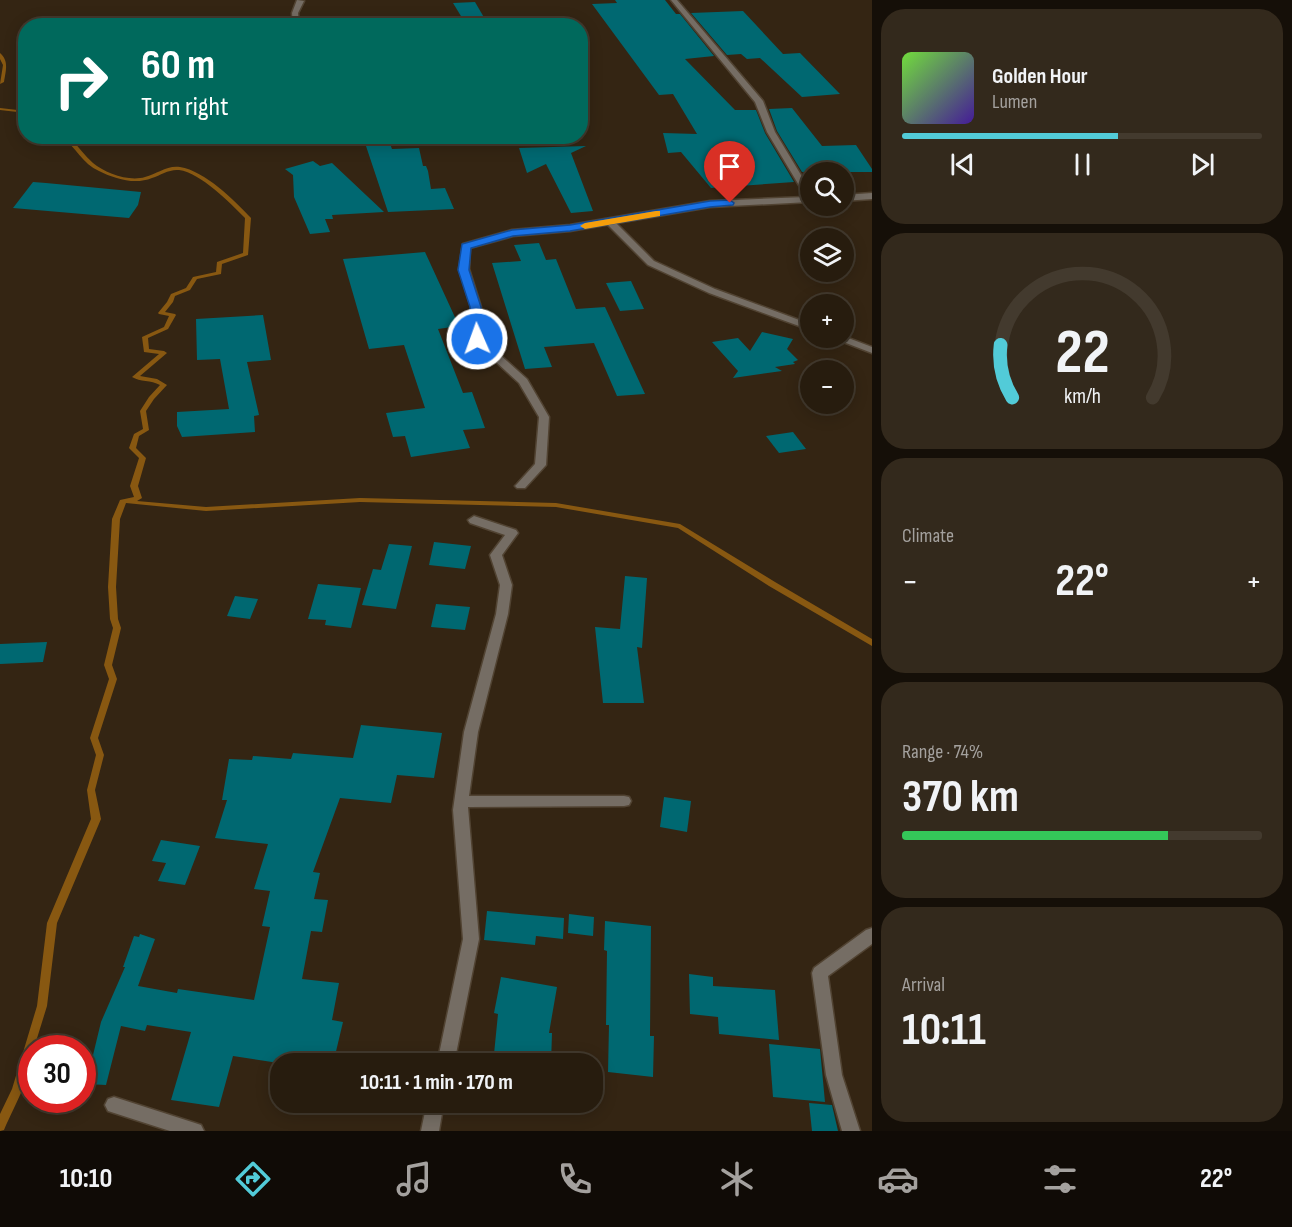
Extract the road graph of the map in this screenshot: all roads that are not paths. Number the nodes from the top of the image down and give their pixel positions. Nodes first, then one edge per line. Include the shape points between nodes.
1 (300, 0) edge
2 (674, 0) edge
3 (295, 18) edge
4 (800, 181) edge
5 (872, 196) edge
6 (854, 197) edge
7 (800, 199) edge
8 (610, 222) junction
9 (800, 323) edge
10 (854, 344) edge
11 (872, 350) edge
12 (521, 486) dead end
13 (474, 520) dead end
14 (624, 801) dead end
15 (461, 802) junction
16 (872, 935) edge
17 (447, 1053) edge
18 (114, 1105) dead end
19 (434, 1113) edge
20 (195, 1131) edge
21 (430, 1131) edge
22 (851, 1131) edge

1 - 3 street
2 - 4 street via 759,101 771,132
5 - 6 street
7 - 8 street via 710,204
8 - 9 street via 651,263 712,291
8 - 12 street via 512,233 466,246 464,270 476,307 477,339 523,381 544,417 540,465
10 - 11 street
13 - 15 street via 512,533 496,555 506,585 502,614 471,732
14 - 15 street
15 - 17 street via 471,939
16 - 22 street via 820,973 834,1075
18 - 20 street
19 - 21 street

